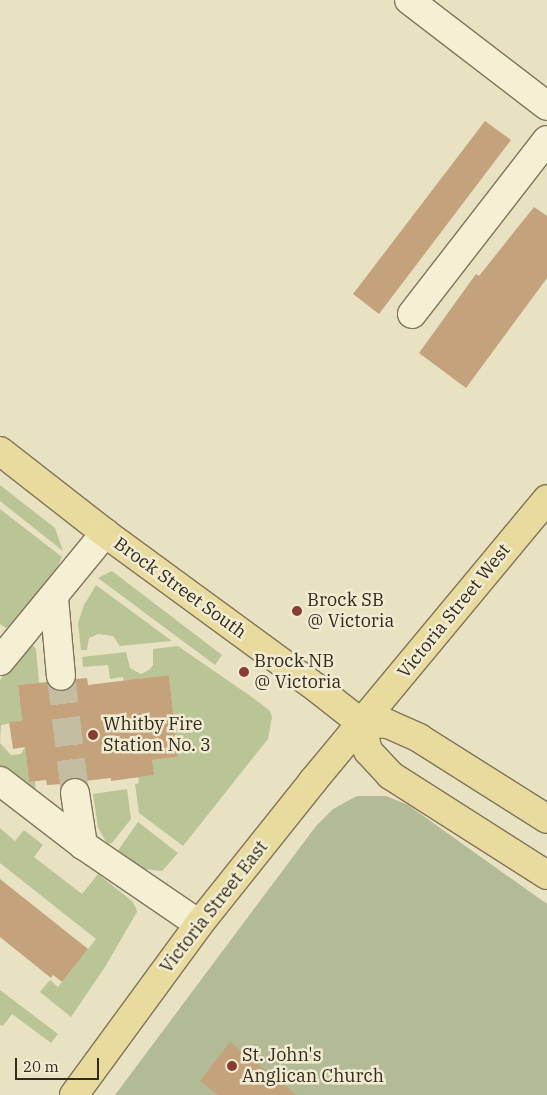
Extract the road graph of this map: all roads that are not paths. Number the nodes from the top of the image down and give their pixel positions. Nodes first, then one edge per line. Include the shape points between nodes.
1 (409, 0) edge
2 (438, 8) edge
3 (547, 106) edge
4 (547, 140) edge
5 (412, 314) dead end
6 (0, 451) edge
7 (547, 498) edge
8 (105, 534) junction
9 (54, 598) junction
10 (0, 661) edge
11 (61, 676) tunnel mouth
12 (361, 723) junction
13 (0, 781) edge
14 (75, 793) tunnel mouth
15 (547, 819) edge
16 (83, 845) junction
17 (547, 875) edge
18 (199, 924) junction
19 (74, 1095) edge

1 - 2 street
2 - 3 street
4 - 5 street
6 - 8 main road, Brock Street South
7 - 12 main road, Victoria Street West
8 - 9 street
8 - 12 main road, Brock Street South
9 - 10 street
9 - 11 street
12 - 15 main road via 388,724 419,738
12 - 17 main road via 368,751 390,775
12 - 18 main road, Victoria Street East
13 - 16 street
14 - 16 street
16 - 18 street
18 - 19 main road, Victoria Street East

